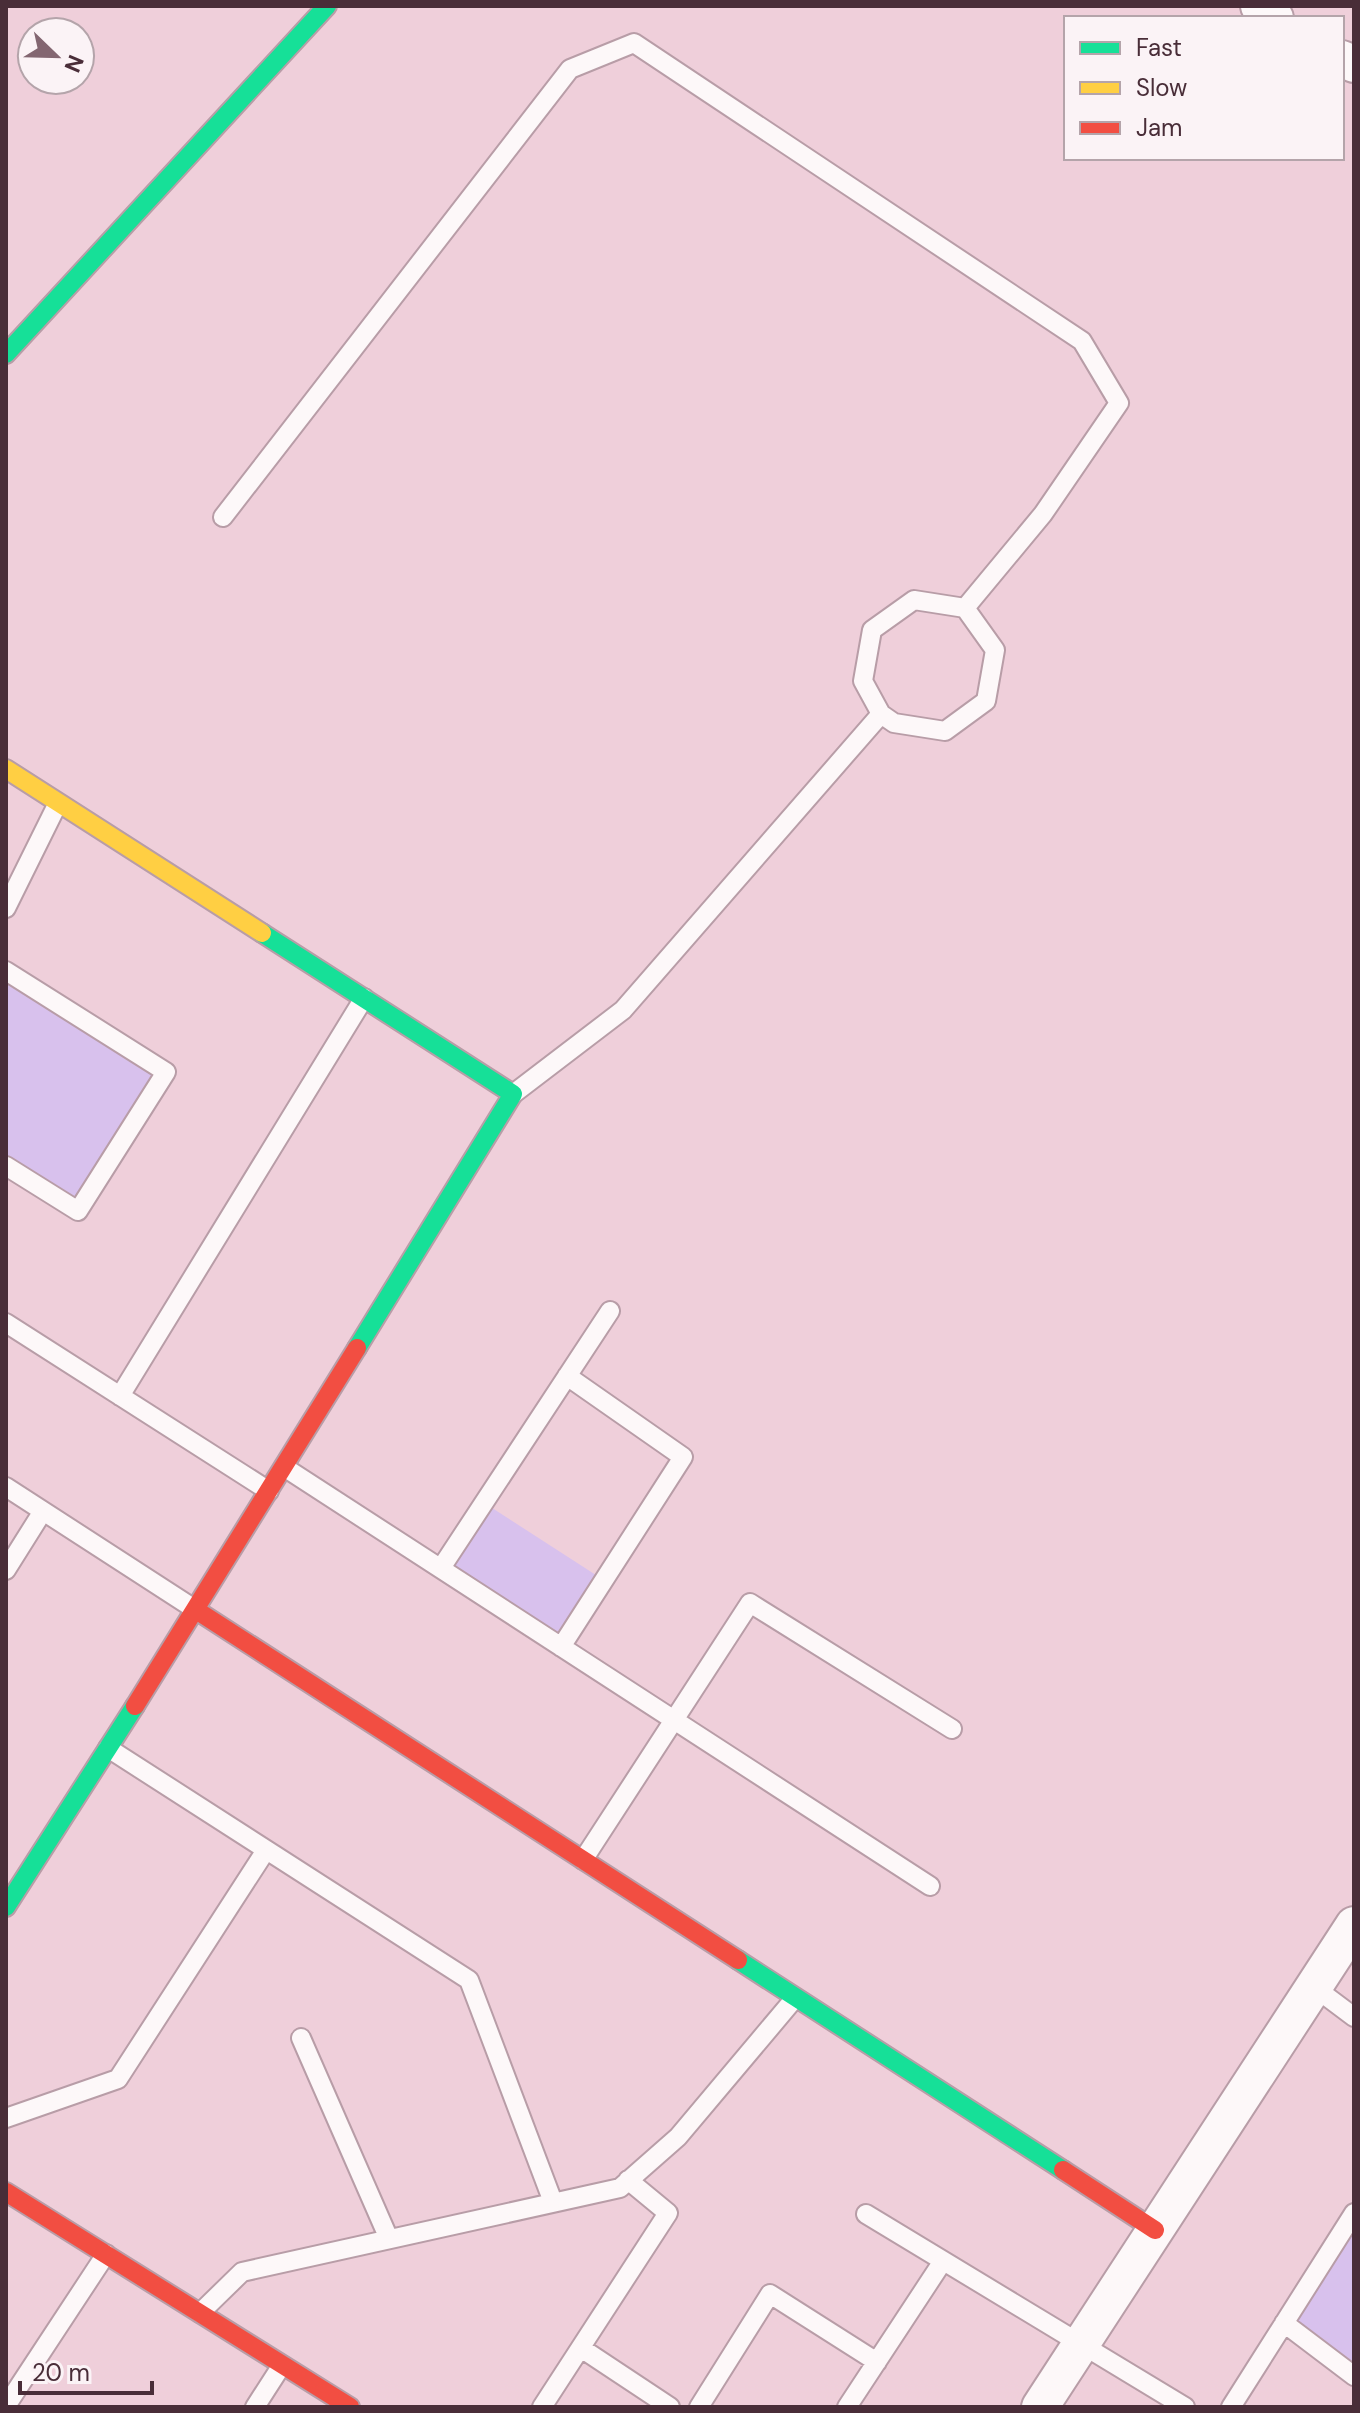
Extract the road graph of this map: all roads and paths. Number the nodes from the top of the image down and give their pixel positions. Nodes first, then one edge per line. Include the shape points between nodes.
1 (327, 6) edge
2 (6, 354) edge
3 (223, 517) dead end
4 (965, 608) junction
5 (881, 714) junction
6 (6, 769) edge
7 (58, 802) junction
8 (6, 908) edge
9 (6, 971) edge
10 (364, 998) junction
11 (513, 1094) junction
12 (6, 1166) edge
13 (610, 1311) dead end
14 (6, 1323) edge
15 (567, 1376) junction
16 (120, 1396) junction
17 (284, 1467) junction
18 (6, 1487) edge
19 (269, 1491) junction
20 (43, 1511) junction
21 (441, 1568) junction
22 (6, 1570) edge
23 (196, 1610) junction
24 (561, 1647) junction
25 (674, 1720) junction
26 (952, 1729) dead end
27 (108, 1748) junction
28 (266, 1850) junction
29 (583, 1860) junction
30 (930, 1886) dead end
31 (6, 1907) edge
32 (1354, 1925) edge
33 (1314, 1987) junction
34 (796, 1997) junction
35 (1354, 2017) edge
36 (301, 2038) dead end
37 (6, 2118) edge
38 (628, 2180) junction
39 (6, 2192) edge
40 (553, 2202) junction
41 (1354, 2213) edge
42 (866, 2214) dead end
43 (1155, 2230) junction
44 (389, 2239) junction
45 (106, 2254) junction
46 (943, 2261) junction
47 (200, 2313) junction
48 (1284, 2323) junction
49 (1080, 2345) junction
50 (581, 2348) junction
51 (877, 2362) junction
52 (282, 2365) junction
53 (1354, 2376) edge
54 (10, 2405) edge
55 (255, 2407) edge
56 (350, 2407) edge
57 (542, 2407) edge
58 (670, 2407) edge
59 (699, 2407) edge
60 (847, 2407) edge
61 (1040, 2407) edge
62 (1185, 2407) edge
63 (1231, 2407) edge

1 - 2 street
3 - 4 lane via 570,69 634,43 1082,341 1119,403 1043,514
4 - 5 lane via 914,600 872,630 863,681
4 - 5 lane via 995,650 986,701 945,731 894,723
5 - 11 lane via 623,1010
6 - 7 street
7 - 8 lane
7 - 10 street
9 - 12 lane via 166,1072 78,1211
10 - 11 street
10 - 16 lane
11 - 17 street
13 - 15 lane
14 - 16 lane
15 - 21 lane
15 - 24 lane via 683,1457
16 - 19 lane
17 - 19 street
17 - 21 lane
18 - 20 lane
19 - 23 street
20 - 22 lane
20 - 23 lane
21 - 24 lane
23 - 27 street
23 - 29 street
24 - 25 lane
25 - 26 lane via 750,1603
25 - 29 lane
25 - 30 lane
27 - 28 lane
27 - 31 street
28 - 37 lane via 118,2079
28 - 40 lane via 469,1980
29 - 34 street
32 - 33 street
33 - 35 lane
33 - 43 street
34 - 38 lane via 678,2137
34 - 43 street
36 - 44 lane
38 - 40 lane via 620,2188
38 - 50 lane via 668,2213
39 - 45 street
40 - 44 lane
41 - 48 lane
42 - 46 lane
43 - 49 street
44 - 47 lane via 242,2272
45 - 47 street
45 - 54 lane
46 - 49 lane
46 - 51 lane
47 - 52 street
48 - 53 lane
48 - 63 lane
49 - 61 street
49 - 62 lane
50 - 57 lane
50 - 58 lane
51 - 59 lane via 770,2294
51 - 60 lane
52 - 55 lane
52 - 56 street

